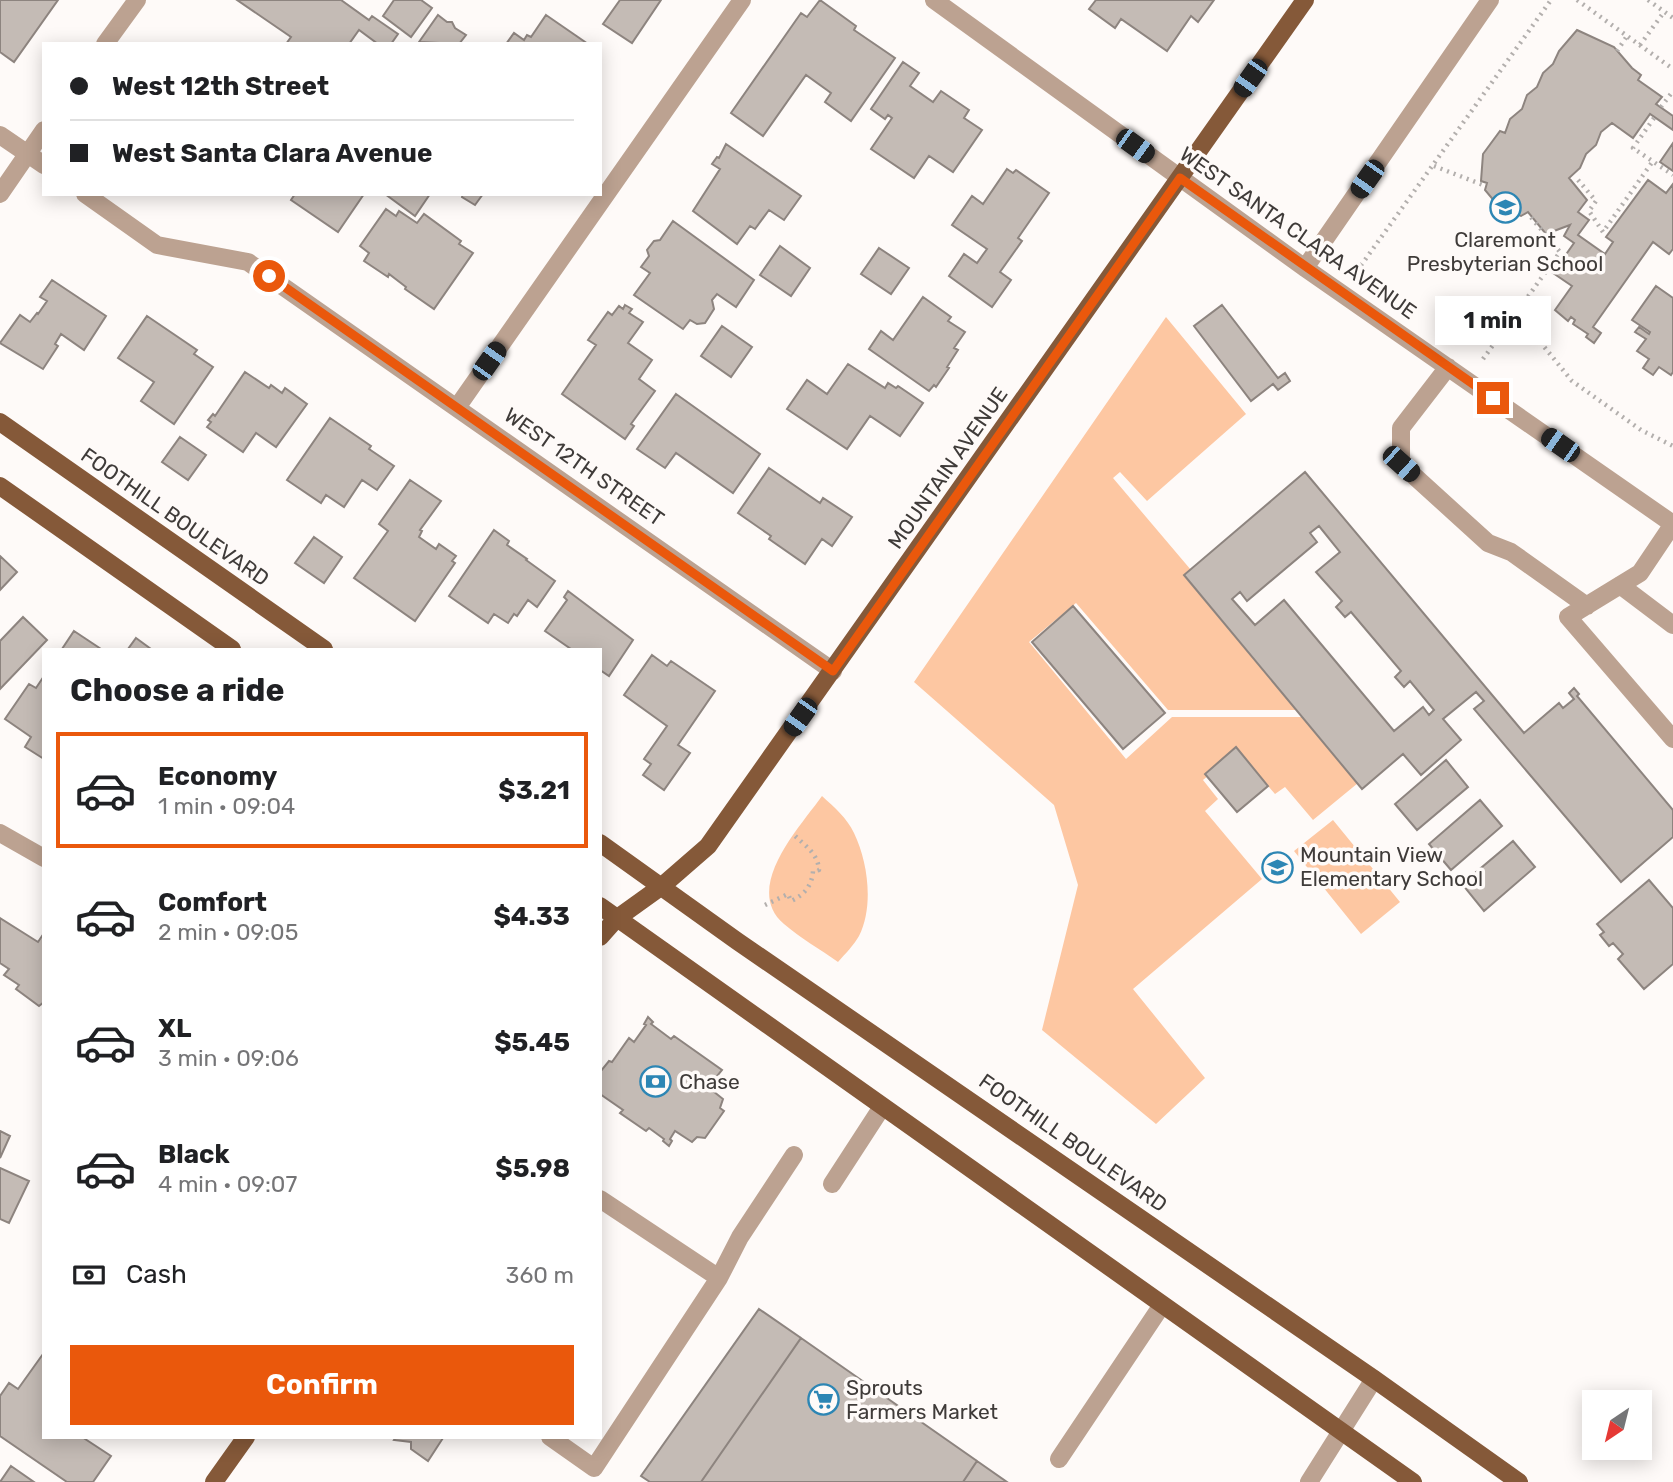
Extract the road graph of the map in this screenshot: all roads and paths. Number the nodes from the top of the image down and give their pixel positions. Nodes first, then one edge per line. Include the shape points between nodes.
1 (136, 0) edge
2 (742, 0) edge
3 (934, 0) edge
4 (1305, 0) edge
5 (1490, 0) edge
6 (1551, 0) edge
7 (1577, 0) edge
8 (1648, 0) edge
9 (1584, 2) edge
10 (1664, 12) junction
11 (1673, 18) edge
12 (1627, 36) junction
13 (106, 42) edge
14 (1640, 46) junction
15 (1617, 51) dead end
16 (1673, 69) edge
17 (1673, 91) edge
18 (1661, 107) dead end
19 (1654, 118) dead end
20 (42, 133) edge
21 (0, 135) edge
22 (27, 153) junction
23 (1653, 161) junction
24 (42, 164) edge
25 (1434, 166) junction
26 (1673, 175) edge
27 (1180, 178) junction
28 (1578, 180) dead end
29 (1486, 186) dead end
30 (0, 194) edge
31 (89, 196) edge
32 (1529, 215) dead end
33 (1305, 268) junction
34 (1356, 271) dead end
35 (1524, 303) junction
36 (1483, 359) dead end
37 (1448, 367) junction
38 (458, 406) junction
39 (0, 422) edge
40 (1673, 446) edge
41 (0, 486) edge
42 (1673, 524) edge
43 (1620, 585) junction
44 (1587, 606) junction
45 (1673, 625) edge
46 (231, 648) edge
47 (323, 648) edge
48 (833, 671) junction
49 (1673, 739) edge
50 (0, 832) edge
51 (792, 833) dead end
52 (602, 844) edge
53 (42, 857) edge
54 (662, 886) junction
55 (765, 905) dead end
56 (602, 908) edge
57 (616, 919) junction
58 (602, 935) edge
59 (882, 1107) junction
60 (794, 1155) dead end
61 (832, 1184) dead end
62 (602, 1200) edge
63 (719, 1278) junction
64 (1162, 1305) junction
65 (1374, 1379) junction
66 (1340, 1430) junction
67 (245, 1439) edge
68 (553, 1439) edge
69 (1059, 1459) dead end
70 (214, 1482) edge
71 (1310, 1482) edge
72 (1413, 1482) edge
73 (1519, 1482) edge

1 - 13 street
2 - 38 street
3 - 27 street, WEST SANTA CLARA AVENUE
4 - 27 main road, MOUNTAIN AVENUE
5 - 33 street
6 - 25 path
7 - 9 path
8 - 10 path
9 - 12 path
10 - 11 path
10 - 14 path
12 - 14 path
12 - 15 path
14 - 16 path
17 - 18 path
19 - 23 path via 1633,148
20 - 22 street
21 - 22 street
22 - 24 street
22 - 30 street
23 - 26 path
23 - 28 path via 1603,232 1589,211 1596,201
25 - 29 path
25 - 34 path
27 - 33 street, WEST SANTA CLARA AVENUE
27 - 48 main road, MOUNTAIN AVENUE
31 - 38 street, WEST 12TH STREET via 157,245 248,262
32 - 35 path via 1560,252
33 - 37 street, WEST SANTA CLARA AVENUE
35 - 36 path
35 - 40 path via 1541,344 1572,381
37 - 42 street, WEST SANTA CLARA AVENUE
37 - 44 street via 1401,428 1401,464 1488,543 1511,552
38 - 48 street, WEST 12TH STREET
39 - 47 main road, FOOTHILL BOULEVARD
41 - 46 main road
42 - 43 street via 1640,573
43 - 44 street
43 - 45 street
44 - 49 street via 1568,617
48 - 54 main road, MOUNTAIN AVENUE via 708,845
50 - 53 street
51 - 55 path via 810,849 819,870 813,871 810,886 801,896 791,901 788,894
52 - 54 main road, FOOTHILL BOULEVARD
54 - 57 main road, MOUNTAIN AVENUE
54 - 65 main road, FOOTHILL BOULEVARD
56 - 57 main road
57 - 58 main road, MOUNTAIN AVENUE
57 - 59 main road
59 - 61 street
59 - 64 main road
60 - 63 street
62 - 63 street
63 - 68 street via 594,1468
64 - 66 main road
64 - 69 street
65 - 66 street
65 - 73 main road, FOOTHILL BOULEVARD
66 - 71 street
66 - 72 main road
67 - 70 main road

